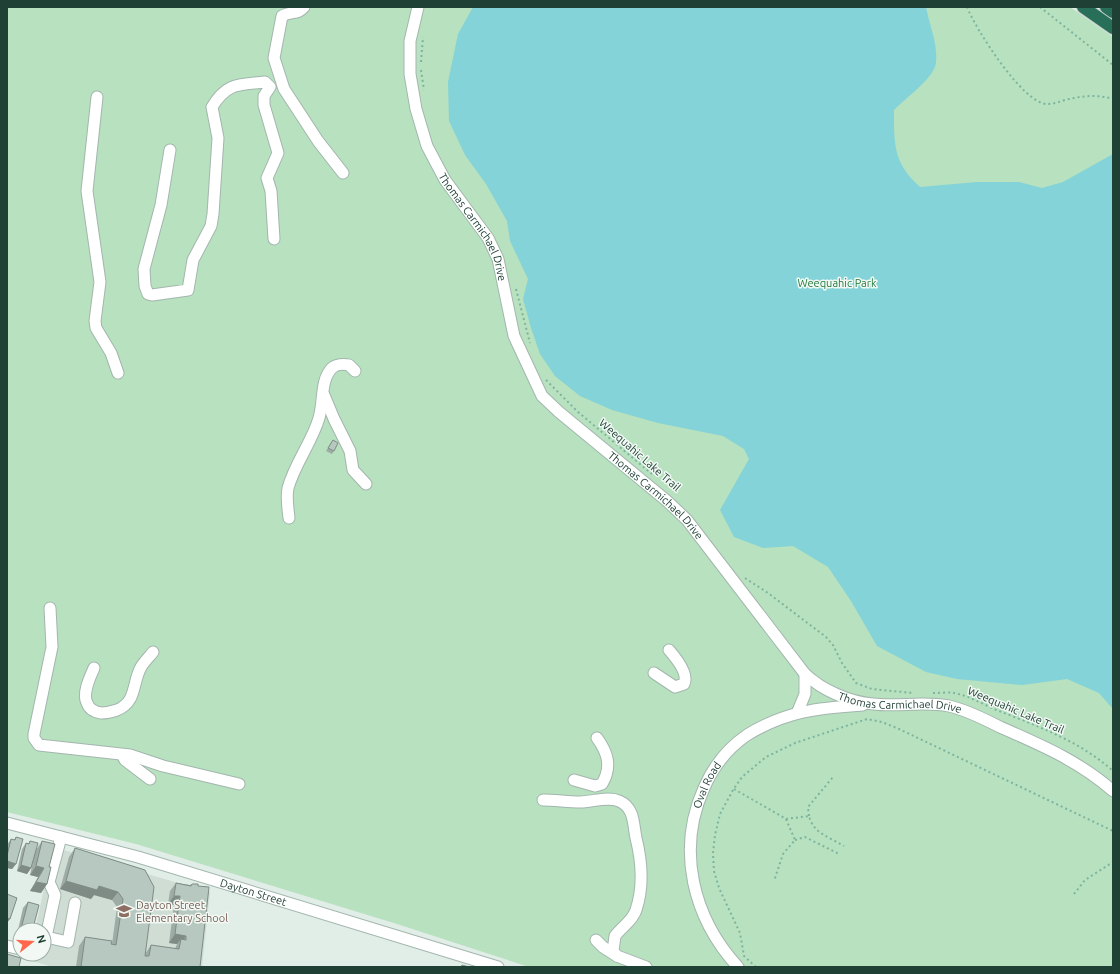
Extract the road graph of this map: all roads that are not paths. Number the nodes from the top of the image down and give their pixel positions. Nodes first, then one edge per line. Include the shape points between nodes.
1 (304, 7) edge
2 (418, 7) edge
3 (1083, 7) edge
4 (1106, 7) edge
5 (1113, 12) edge
6 (1113, 28) edge
7 (97, 97) dead end
8 (170, 150) dead end
9 (343, 173) dead end
10 (274, 239) dead end
11 (355, 371) dead end
12 (118, 373) dead end
13 (324, 392) junction
14 (366, 484) dead end
15 (289, 518) dead end
16 (50, 608) dead end
17 (669, 650) dead end
18 (153, 652) dead end
19 (94, 668) dead end
20 (654, 672) dead end
21 (804, 674) junction
22 (873, 704) junction
23 (798, 712) junction
24 (597, 738) dead end
25 (123, 756) junction
26 (150, 780) dead end
27 (574, 780) dead end
28 (239, 784) dead end
29 (1113, 791) edge
30 (543, 800) dead end
31 (7, 823) edge
32 (60, 837) junction
33 (75, 903) dead end
34 (596, 940) dead end
35 (617, 956) junction
36 (498, 967) edge
37 (646, 967) edge
38 (738, 967) edge

1 - 9 street via 300,11 282,16 274,58 284,89 318,141
2 - 21 street, Thomas Carmichael Drive via 410,41 410,74 416,109 427,146 445,180 488,238 498,259 514,336 542,396 687,520
3 - 6 highway
4 - 5 highway
7 - 12 street via 86,191 100,282 95,321 96,328 112,353
8 - 10 street via 161,205 144,269 148,294 188,290 193,260 211,226 213,214 218,138 212,107 220,94 234,86 265,82 270,87 264,96 264,105 278,153 266,178 271,191
11 - 13 street via 349,365 335,365 326,378
13 - 14 street via 328,407 350,451 353,470
13 - 15 street via 319,420 288,487
16 - 25 street via 52,647 34,738 43,746 63,746
17 - 20 street via 686,677 684,684 675,687
18 - 19 street via 141,667 132,698 125,706 110,712 98,712 86,703 88,683
21 - 22 street, Thomas Carmichael Drive via 839,695
21 - 23 street via 805,694
22 - 23 street, Oval Road
22 - 29 street, Thomas Carmichael Drive via 949,706 1059,753 1087,770
23 - 38 street, Oval Road via 762,727 734,746 710,775 695,810 689,857 696,895 715,938
24 - 27 street via 606,752 606,777 602,784 595,786
25 - 26 street
25 - 28 street via 130,755 163,766
30 - 35 street via 581,802 611,799 624,804 631,812 641,857 641,886 632,918 614,936 613,951
31 - 32 street, Dayton Street
32 - 33 street via 49,882 55,895 46,937 68,942
32 - 36 street, Dayton Street via 138,857
34 - 35 street
35 - 37 street

